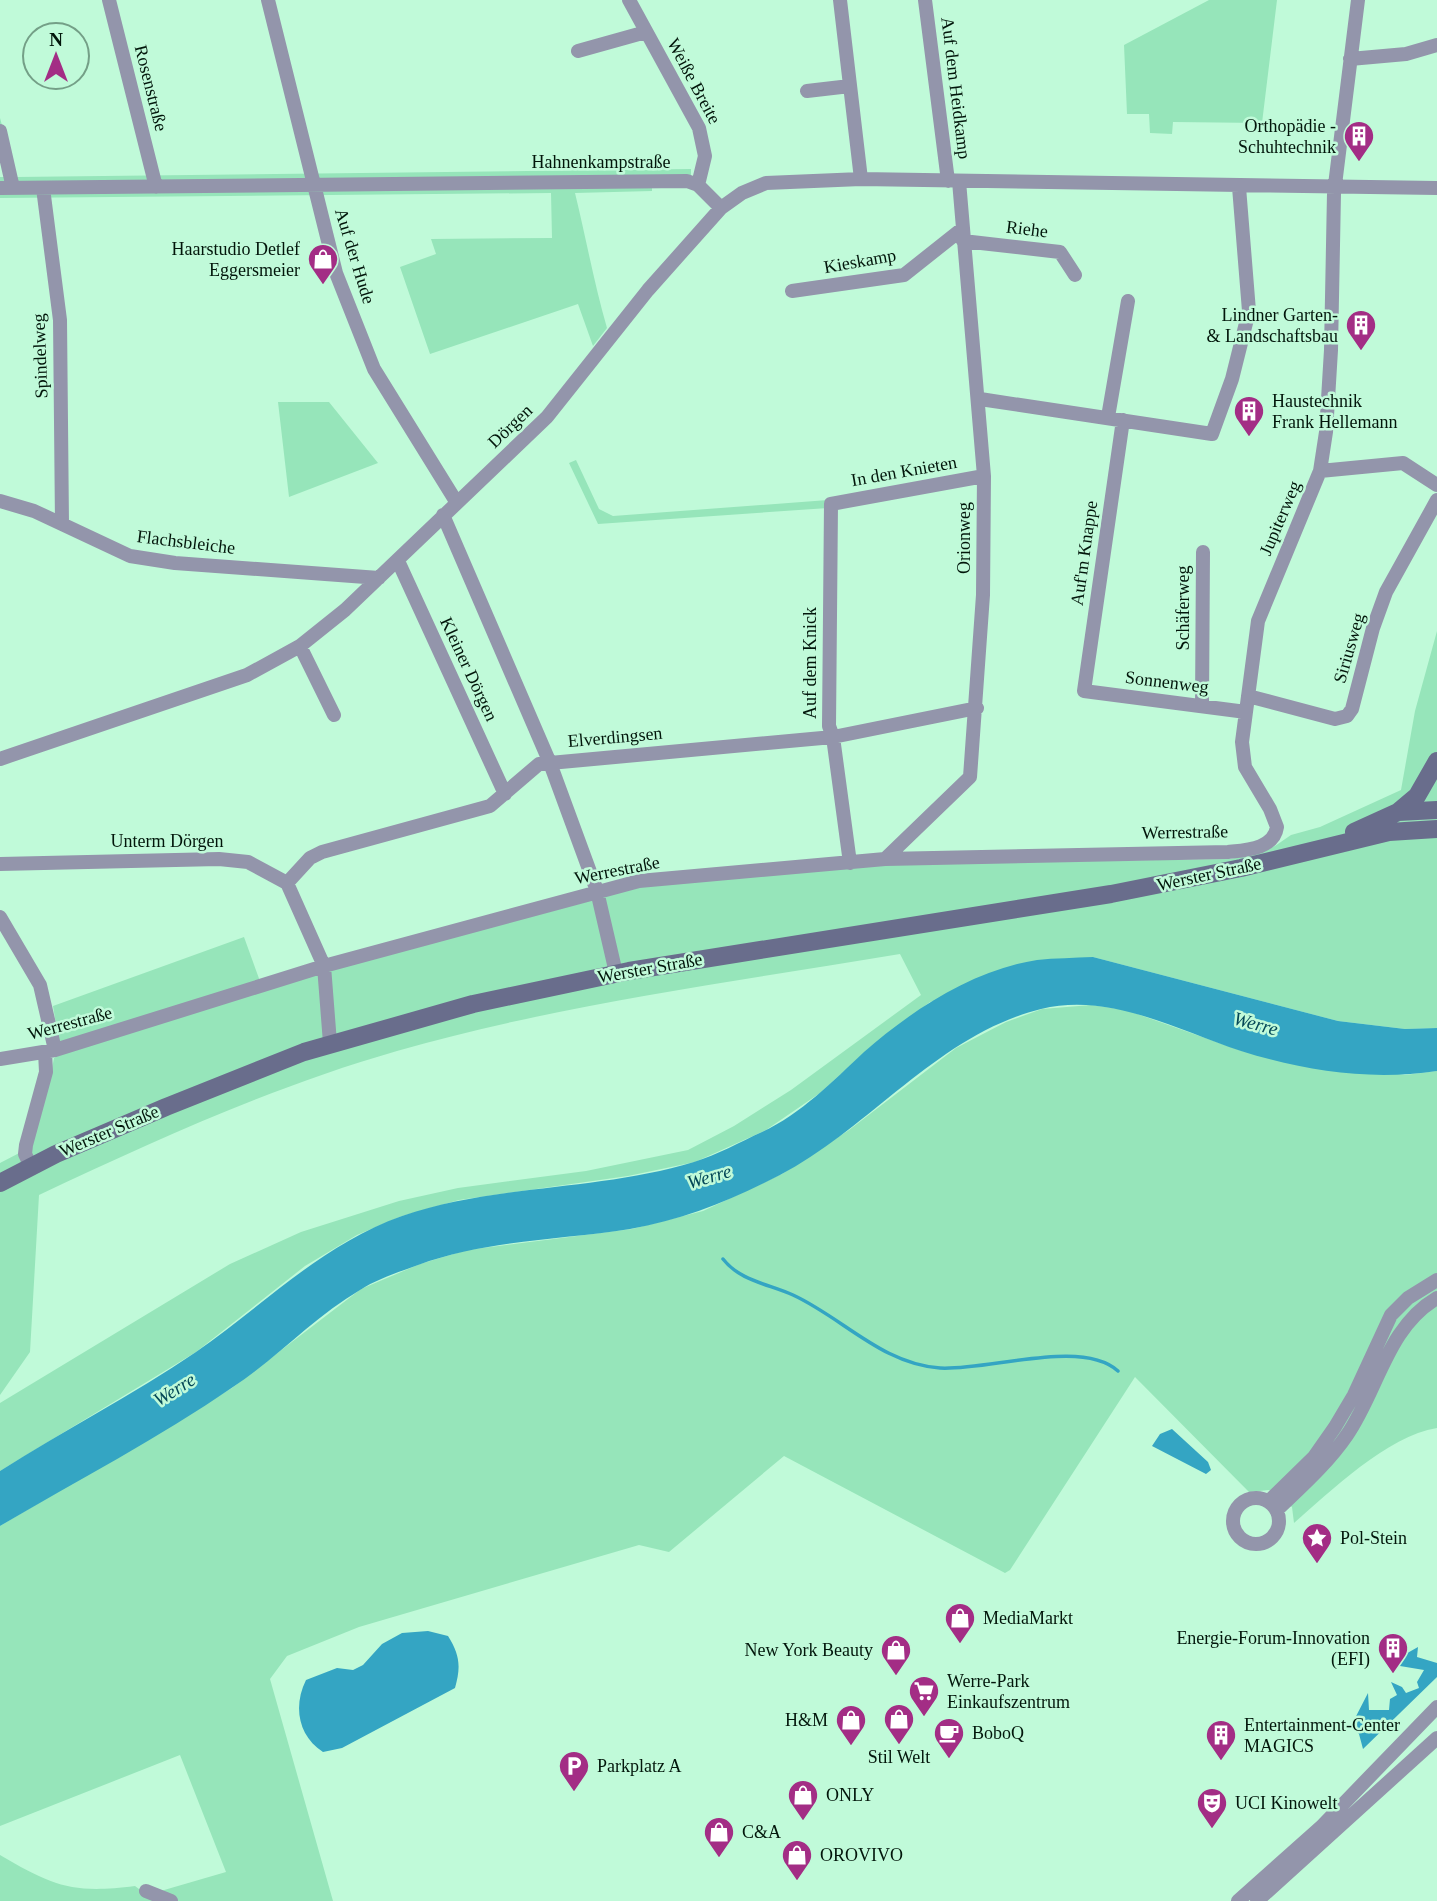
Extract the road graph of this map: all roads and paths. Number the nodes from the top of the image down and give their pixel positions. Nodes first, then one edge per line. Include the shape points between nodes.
1 (108, 0) edge
2 (268, 0) edge
3 (629, 0) edge
4 (840, 0) edge
5 (925, 0) edge
6 (1358, 0) edge
7 (646, 32) junction
8 (1437, 45) edge
9 (578, 51) dead end
10 (1350, 59) junction
11 (850, 86) junction
12 (807, 91) dead end
13 (0, 131) edge
14 (862, 179) junction
15 (953, 181) junction
16 (314, 184) junction
17 (698, 185) junction
18 (156, 187) junction
19 (1239, 187) junction
20 (1334, 187) junction
21 (1437, 187) edge
22 (6, 188) edge
23 (43, 188) junction
24 (721, 208) junction
25 (962, 235) junction
26 (1075, 275) dead end
27 (792, 291) dead end
28 (1128, 301) dead end
29 (979, 399) junction
30 (1108, 417) junction
31 (1123, 420) junction
32 (1320, 471) junction
33 (984, 476) junction
34 (1437, 485) edge
35 (1437, 500) edge
36 (0, 501) edge
37 (457, 503) junction
38 (831, 504) joint
39 (443, 515) junction
40 (62, 524) junction
41 (1203, 552) dead end
42 (398, 561) junction
43 (379, 579) junction
44 (300, 646) junction
45 (1084, 691) joint
46 (1248, 696) junction
47 (1202, 706) junction
48 (977, 708) junction
49 (1246, 712) junction
50 (334, 715) dead end
51 (833, 737) junction
52 (0, 759) edge
53 (1437, 761) edge
54 (550, 763) junction
55 (505, 794) junction
56 (1437, 810) edge
57 (1398, 812) junction
58 (1437, 829) edge
59 (1262, 846) joint
60 (1325, 846) junction
61 (885, 859) junction
62 (850, 863) junction
63 (0, 864) edge
64 (287, 883) junction
65 (597, 891) junction
66 (0, 917) edge
67 (6, 940) edge
68 (324, 966) junction
69 (616, 973) junction
70 (330, 1043) junction
71 (50, 1051) junction
72 (0, 1059) edge
73 (31, 1167) junction
74 (0, 1183) edge
75 (1436, 1280) edge
76 (1437, 1298) edge
77 (1436, 1710) edge
78 (1437, 1738) edge
79 (146, 1891) dead end
80 (171, 1901) edge
81 (1238, 1901) edge
82 (1257, 1901) edge

1 - 18 street, Rosenstraße
2 - 16 street, Auf der Hude
3 - 7 street, Weiße Breite
4 - 11 street
5 - 15 street, Auf dem Heidkamp
6 - 10 street, Jupiterweg
7 - 9 street
7 - 17 street, Weiße Breite via 704,143
8 - 10 street via 1406,54
10 - 20 street, Jupiterweg
11 - 12 street
11 - 14 street
13 - 22 street
14 - 15 street
14 - 24 street via 766,183
15 - 19 street
15 - 25 street, Orionweg
16 - 17 street, Hahnenkampstraße via 687,181
16 - 18 street, Hahnenkampstraße
16 - 37 street, Auf der Hude via 336,273 374,369
17 - 24 street
18 - 23 street, Hahnenkampstraße
19 - 20 street
19 - 31 street via 1249,311 1212,434
20 - 21 street
20 - 32 street, Jupiterweg via 1331,350
22 - 23 street, Hahnenkampstraße
23 - 40 street, Spindelweg via 60,320
24 - 37 street, Dörgen via 648,290 547,417
25 - 26 street, Riehe via 1060,252
25 - 27 street, Kieskamp via 904,275
25 - 29 street, Orionweg
28 - 30 street
29 - 30 street
29 - 33 street, Orionweg
30 - 31 street
31 - 45 street, Auf'm Knappe
32 - 34 street via 1403,463
32 - 46 street, Jupiterweg via 1261,611
33 - 38 street, In den Knieten
33 - 48 street, Orionweg
35 - 46 street, Siriusweg via 1386,592 1347,716 1335,719
36 - 40 street, Flachsbleiche
37 - 39 street, Dörgen
38 - 51 street, Auf dem Knick via 828,726
39 - 42 street, Dörgen
39 - 54 street
40 - 43 street, Flachsbleiche via 130,556
41 - 47 street, Schäferweg
42 - 43 street, Dörgen
42 - 55 street, Kleiner Dörgen
43 - 44 street, Dörgen
44 - 50 street
44 - 52 street, Dörgen via 247,675
45 - 47 street, Sonnenweg
46 - 49 street, Jupiterweg
47 - 49 street, Sonnenweg
48 - 51 street, Elverdingsen
48 - 61 street, Orionweg via 970,777
49 - 59 street, Jupiterweg via 1245,767 1277,827 1276,835
51 - 54 street, Elverdingsen
51 - 62 street, Auf dem Knick
53 - 57 main road via 1417,796
54 - 55 street, Elverdingsen via 539,764
54 - 65 street
55 - 64 street, Elverdingsen via 490,806 322,852 298,868
56 - 57 main road, Werster Straße
57 - 60 main road, Werster Straße
58 - 60 main road, Werster Straße via 1389,832
59 - 61 street, Werrestraße via 1228,852
60 - 69 main road, Werster Straße via 1111,894
61 - 62 street, Werrestraße
62 - 65 street, Werrestraße via 639,881
63 - 64 street, Unterm Dörgen via 219,859 248,862
64 - 68 street
65 - 68 street, Werrestraße
65 - 69 street
66 - 67 street
67 - 71 street via 40,985
68 - 70 street
68 - 71 street, Werrestraße
69 - 70 main road, Werster Straße via 473,1004
70 - 73 main road, Werster Straße via 166,1107
71 - 72 street, Werrestraße
71 - 73 street via 26,1145
73 - 74 main road, Werster Straße
75 - 76 street via 1391,1315 1335,1427 1273,1506 1346,1436 1402,1328 1415,1312
77 - 81 street via 1321,1827
78 - 82 street
79 - 80 street

